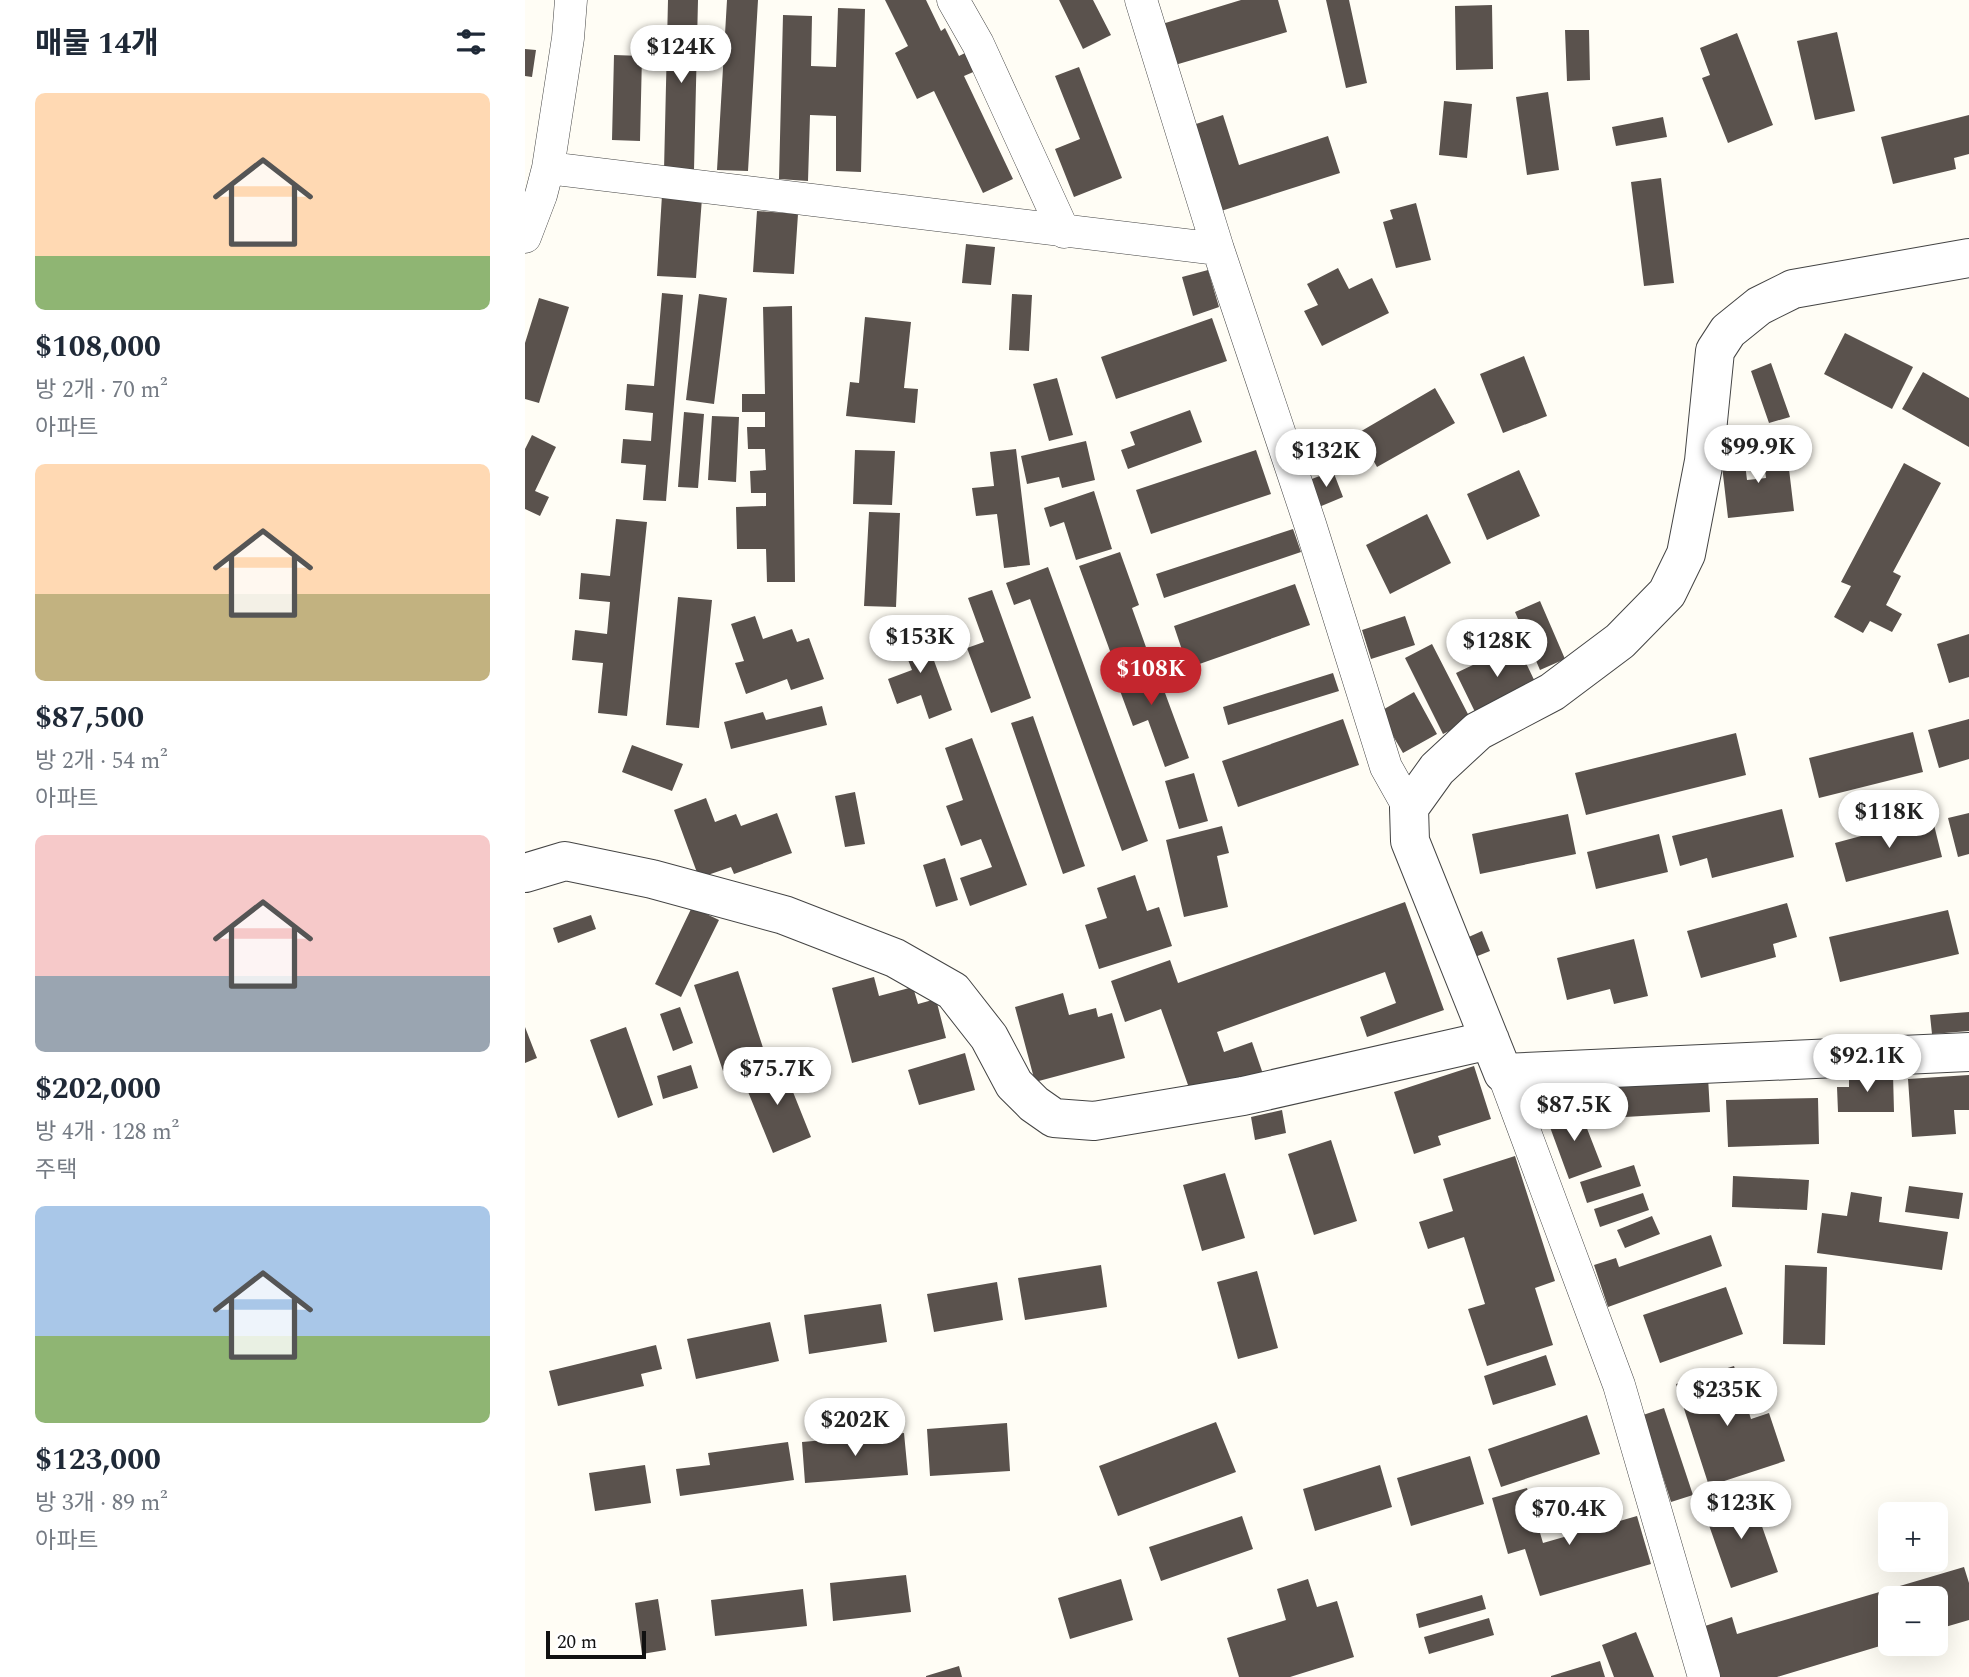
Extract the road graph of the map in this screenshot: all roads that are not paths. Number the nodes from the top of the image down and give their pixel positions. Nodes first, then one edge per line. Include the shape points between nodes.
1 (571, 0) edge
2 (953, 0) edge
3 (1141, 0) edge
4 (548, 168) junction
5 (1064, 232) junction
6 (525, 237) edge
7 (1219, 249) junction
8 (1969, 258) edge
9 (1409, 808) junction
10 (525, 845) edge
11 (565, 860) junction
12 (525, 873) edge
13 (1969, 1052) edge
14 (1496, 1056) junction
15 (1705, 1677) edge

1 - 4 street
2 - 5 street via 978,44
3 - 7 street
4 - 5 street
4 - 6 street
5 - 7 street
7 - 9 street via 1386,767
8 - 9 street via 1793,289 1759,306 1728,331 1715,351 1705,461 1686,554 1667,593 1620,641 1552,692 1478,731 1437,769
9 - 14 street via 1410,841
10 - 11 street
11 - 12 street
11 - 14 street via 785,915 895,958 953,991 989,1037 1014,1084 1054,1118 1094,1121
13 - 14 street
14 - 15 street via 1619,1385

